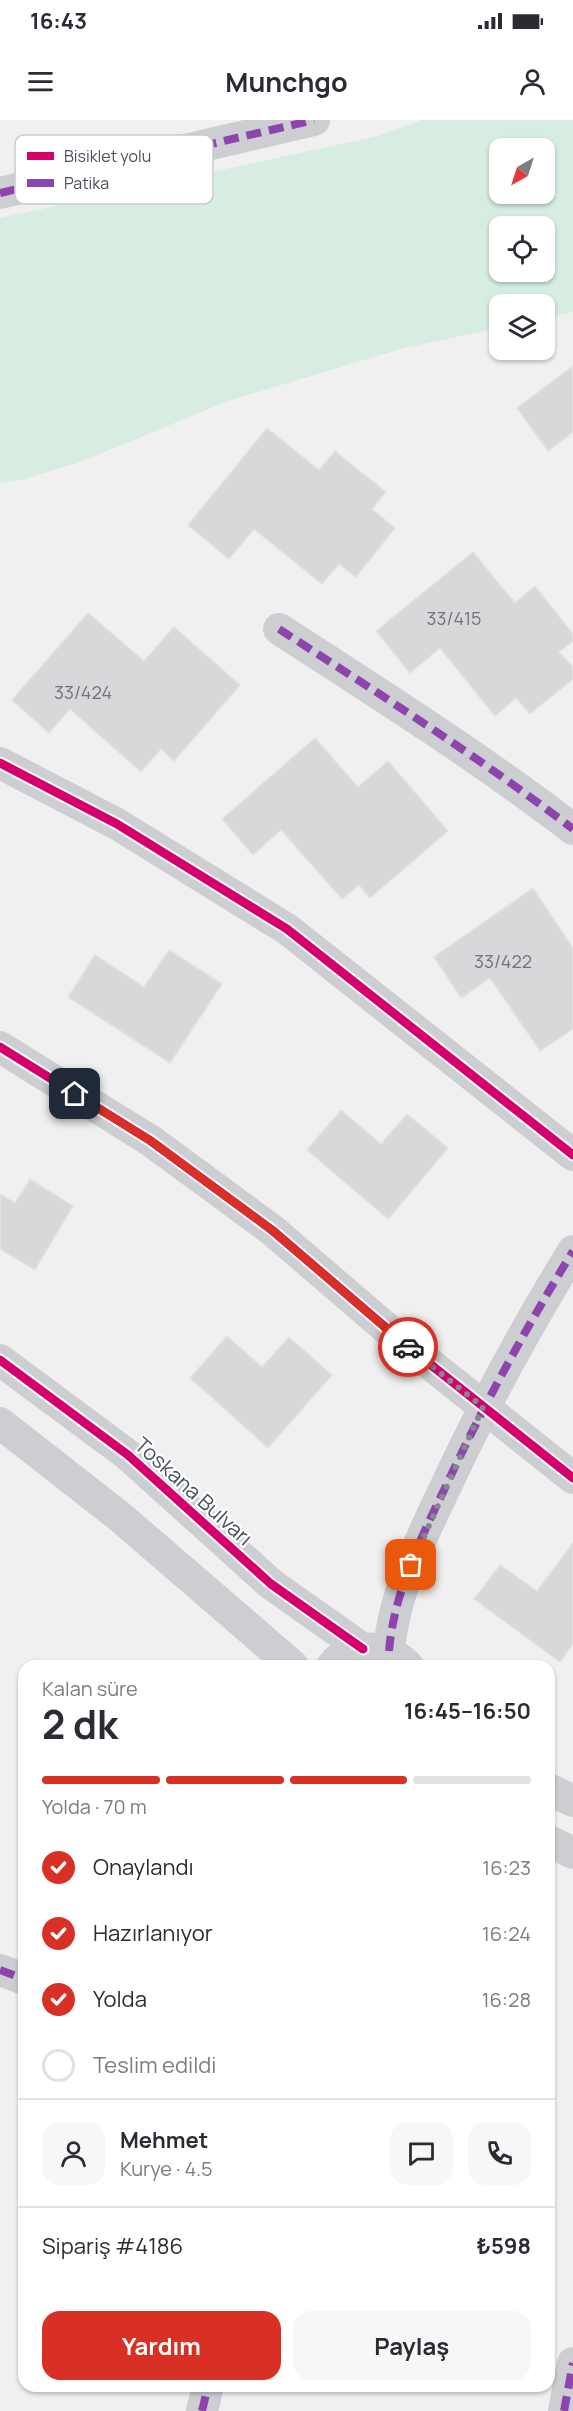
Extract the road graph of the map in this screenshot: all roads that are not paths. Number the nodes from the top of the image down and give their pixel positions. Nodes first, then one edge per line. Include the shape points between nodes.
1 (314, 120) edge
2 (213, 143) edge
3 (15, 190) edge
4 (0, 193) edge
5 (279, 629) dead end
6 (0, 762) edge
7 (573, 829) edge
8 (0, 1047) edge
9 (573, 1155) edge
10 (573, 1251) edge
11 (0, 1360) edge
12 (483, 1407) junction
13 (0, 1423) edge
14 (573, 1478) edge
15 (386, 1655) edge
16 (286, 1660) edge
17 (339, 1660) edge
18 (555, 1792) edge
19 (573, 1801) edge
20 (555, 1844) edge
21 (573, 1853) edge
22 (0, 1970) edge
23 (18, 1977) edge
24 (573, 2362) edge
25 (207, 2392) edge
26 (202, 2411) edge
27 (564, 2411) edge

1 - 2 street
3 - 4 street
5 - 7 street via 514,784
6 - 9 street via 117,824 287,929
8 - 12 street via 151,1141 272,1230
10 - 12 street
11 - 15 street, Toskana Bulvarı via 128,1455 271,1584
12 - 14 street
12 - 15 street via 417,1547 392,1620
13 - 16 street via 119,1516
15 - 17 street via 348,1653
18 - 19 street
20 - 21 street
22 - 23 street
24 - 27 street
25 - 26 street

